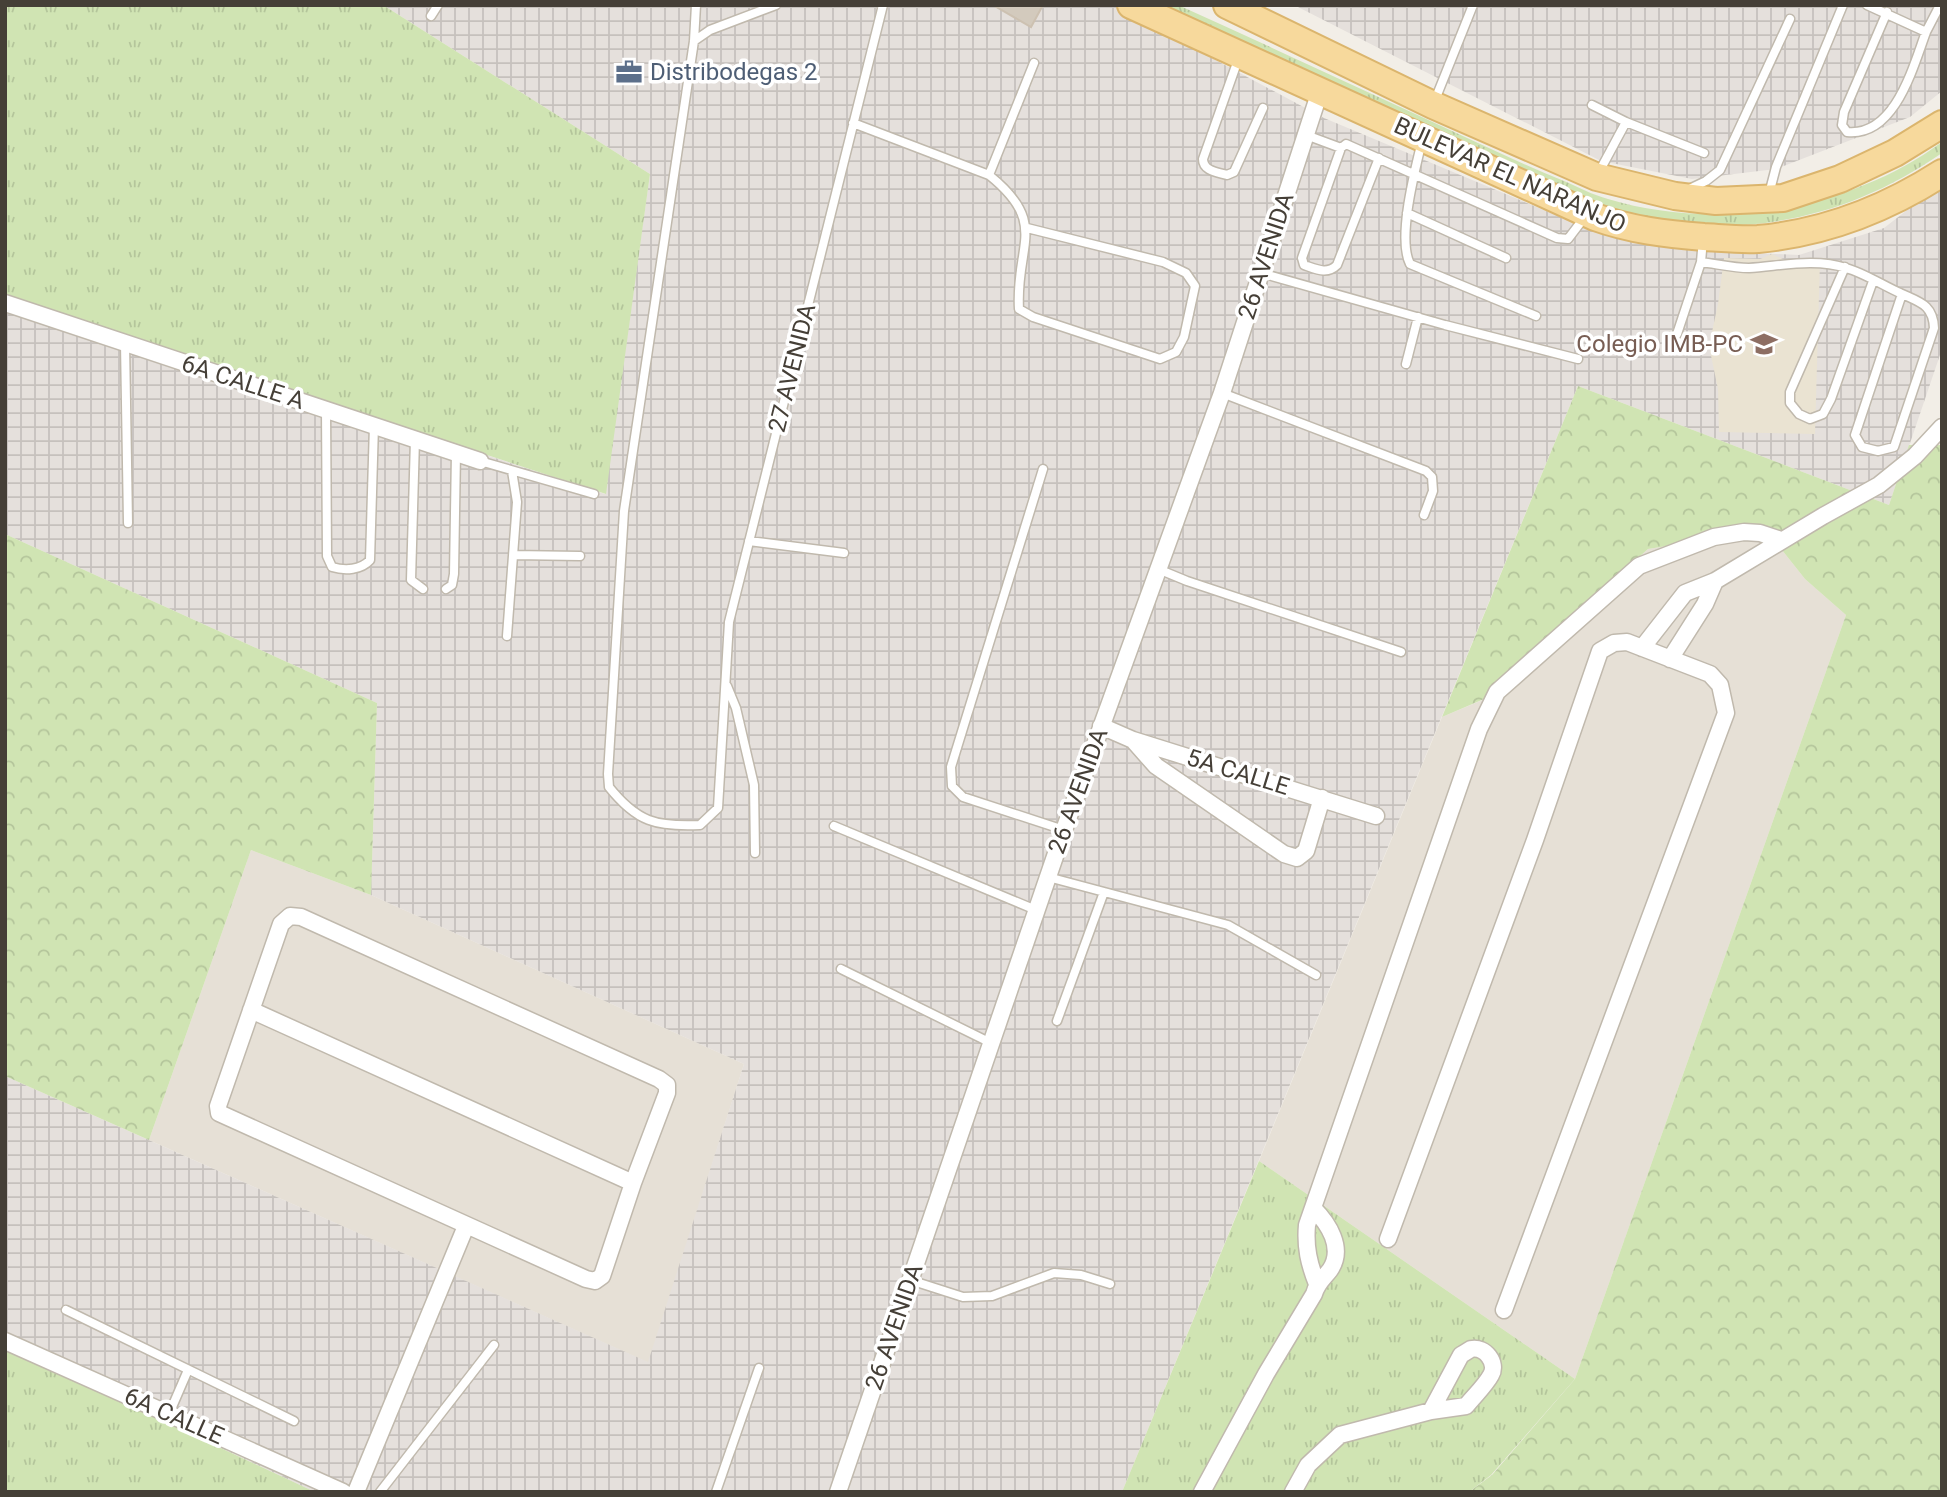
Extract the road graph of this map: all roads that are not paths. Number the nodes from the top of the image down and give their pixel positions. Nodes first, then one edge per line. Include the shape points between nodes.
1 (438, 5) edge
2 (696, 5) edge
3 (776, 5) edge
4 (883, 5) edge
5 (1130, 5) edge
6 (1227, 5) edge
7 (1473, 5) edge
8 (1843, 5) edge
9 (1867, 5) edge
10 (1940, 5) edge
11 (1887, 12) junction
12 (431, 16) dead end
13 (1790, 19) dead end
14 (1926, 32) junction
15 (694, 41) junction
16 (1240, 54) junction
17 (1034, 63) dead end
18 (1320, 90) junction
19 (1433, 105) junction
20 (1592, 105) dead end
21 (1263, 107) dead end
22 (1626, 122) junction
23 (853, 123) junction
24 (1942, 124) edge
25 (1306, 135) junction
26 (1423, 138) junction
27 (1341, 148) junction
28 (1704, 152) dead end
29 (1379, 158) junction
30 (1942, 173) edge
31 (989, 174) junction
32 (1415, 176) junction
33 (1597, 177) junction
34 (1675, 196) junction
35 (1767, 200) junction
36 (1407, 213) junction
37 (1587, 213) junction
38 (1027, 228) junction
39 (1702, 249) junction
40 (1506, 258) dead end
41 (1845, 267) junction
42 (1261, 273) junction
43 (1873, 281) junction
44 (1902, 294) junction
45 (5, 303) edge
46 (1536, 316) dead end
47 (1418, 317) junction
48 (1677, 334) dead end
49 (125, 344) junction
50 (1578, 359) dead end
51 (1406, 364) dead end
52 (1222, 393) junction
53 (326, 410) junction
54 (373, 425) junction
55 (1942, 427) edge
56 (415, 439) junction
57 (456, 452) junction
58 (480, 460) joint
59 (1043, 469) dead end
60 (512, 471) junction
61 (594, 495) dead end
62 (1424, 515) dead end
63 (128, 523) dead end
64 (1781, 540) junction
65 (749, 541) junction
66 (844, 553) dead end
67 (513, 555) junction
68 (580, 556) dead end
69 (1158, 569) junction
70 (1715, 581) junction
71 (446, 589) dead end
72 (422, 590) dead end
73 (507, 636) dead end
74 (1642, 648) junction
75 (1401, 652) dead end
76 (1670, 659) junction
77 (725, 683) junction
78 (1101, 726) junction
79 (1133, 740) junction
80 (1322, 798) junction
81 (1376, 816) dead end
82 (834, 826) dead end
83 (1064, 830) junction
84 (755, 853) dead end
85 (1048, 877) junction
86 (1104, 891) junction
87 (1036, 910) junction
88 (841, 969) dead end
89 (1316, 975) dead end
90 (251, 1010) junction
91 (1056, 1021) dead end
92 (991, 1043) junction
93 (633, 1183) junction
94 (1313, 1208) junction
95 (466, 1226) junction
96 (1388, 1240) dead end
97 (910, 1280) junction
98 (1110, 1284) dead end
99 (1317, 1284) junction
100 (66, 1310) dead end
101 (1504, 1310) dead end
102 (5, 1340) edge
103 (495, 1345) dead end
104 (760, 1368) dead end
105 (188, 1370) junction
106 (1431, 1411) dead end
107 (169, 1414) junction
108 (295, 1421) dead end
109 (342, 1492) edge
110 (356, 1492) edge
111 (380, 1492) edge
112 (716, 1492) edge
113 (838, 1492) edge
114 (1202, 1492) edge
115 (1293, 1492) edge

1 - 12 lane
2 - 15 lane, 27 AVENIDA
3 - 15 lane via 710,30
4 - 23 lane, 27 AVENIDA
5 - 16 main road, BULEVAR EL NARANJO
6 - 19 main road, BULEVAR EL NARANJO
7 - 19 lane
8 - 35 lane via 1776,167
9 - 11 lane
10 - 14 lane
11 - 14 lane
11 - 14 lane via 1844,112 1842,124 1847,132 1858,133 1884,118 1899,100
13 - 34 lane via 1720,170
15 - 77 lane, 27 AVENIDA via 624,511 609,787 633,814 672,826 700,825 718,808
16 - 18 main road, BULEVAR EL NARANJO
16 - 21 lane via 1203,159 1207,169 1227,175 1234,172
17 - 31 lane
18 - 25 street, 26 AVENIDA
18 - 26 main road, BULEVAR EL NARANJO
19 - 33 main road, BULEVAR EL NARANJO
20 - 22 lane
22 - 28 lane
22 - 33 lane
23 - 31 lane
23 - 65 lane, 27 AVENIDA
24 - 35 main road, BULEVAR EL NARANJO via 1840,179
25 - 27 lane
25 - 42 street, 26 AVENIDA
26 - 32 lane
26 - 37 main road, BULEVAR EL NARANJO
27 - 29 lane via 1354,146
27 - 29 lane via 1302,258 1304,264 1326,271 1337,264
29 - 32 lane
30 - 39 main road, BULEVAR EL NARANJO via 1853,219
31 - 38 lane via 1022,208
32 - 36 lane
32 - 37 lane via 1557,238 1568,239
33 - 34 main road, BULEVAR EL NARANJO
34 - 35 main road, BULEVAR EL NARANJO
36 - 40 lane
36 - 46 lane via 1404,253 1410,264
37 - 39 main road, BULEVAR EL NARANJO
38 - 38 lane via 1020,309 1160,359 1176,352 1184,337 1195,286 1186,273 1163,262
39 - 41 lane via 1747,268 1788,263
39 - 48 lane
41 - 43 lane
41 - 43 lane via 1790,392 1790,403 1799,414 1810,419 1823,414 1831,400
42 - 47 lane
42 - 52 street, 26 AVENIDA
43 - 44 lane
44 - 44 lane via 1925,305 1933,314 1934,328 1894,447 1878,451 1862,447 1855,435
45 - 49 street, 6A CALLE A
47 - 50 lane
47 - 51 lane
49 - 53 street, 6A CALLE A
49 - 63 lane
52 - 62 lane via 1426,471 1432,477 1433,491
52 - 69 street, 26 AVENIDA
53 - 54 street, 6A CALLE A
53 - 54 lane via 327,556 337,569 360,568 370,560
54 - 56 street, 6A CALLE A
55 - 64 street via 1879,485
56 - 57 street, 6A CALLE A
56 - 72 lane via 411,580
57 - 58 street, 6A CALLE A
57 - 71 lane via 454,574
58 - 60 lane
59 - 83 lane via 951,767 952,786 963,797
60 - 61 lane
60 - 67 lane via 517,502
64 - 70 street
64 - 94 street via 1744,532 1714,537 1639,566 1497,692 1479,729
65 - 66 lane
65 - 77 lane, 27 AVENIDA via 729,622
67 - 68 lane
67 - 73 lane
69 - 75 lane
69 - 78 street, 26 AVENIDA
70 - 74 street via 1685,593
70 - 76 street
74 - 76 street
74 - 96 street via 1614,643 1600,652
76 - 101 street via 1710,674 1720,685 1726,713
77 - 84 lane via 736,708 754,785
78 - 79 street, 5A CALLE
78 - 83 street, 26 AVENIDA
79 - 80 street, 5A CALLE
79 - 80 street via 1156,766 1284,854 1297,858 1306,851
80 - 81 street, 5A CALLE
82 - 87 lane
83 - 85 street, 26 AVENIDA
85 - 86 lane
85 - 87 street, 26 AVENIDA
86 - 89 lane via 1228,925
86 - 91 lane
87 - 92 street, 26 AVENIDA
88 - 92 lane
90 - 93 street
90 - 93 street via 281,924 290,916 301,917 647,1073 667,1085 667,1093
90 - 95 street via 219,1113
92 - 97 street, 26 AVENIDA
93 - 95 street via 602,1276 595,1281
94 - 99 street via 1306,1245
94 - 99 street via 1334,1235 1336,1253 1332,1268
95 - 110 street
97 - 98 lane via 962,1297 992,1296 1054,1273
97 - 113 street, 26 AVENIDA
99 - 114 street
100 - 105 lane
102 - 107 street, 6A CALLE
103 - 111 lane
104 - 112 lane
105 - 107 lane
105 - 108 lane
106 - 115 street via 1340,1434 1308,1465
107 - 109 street, 6A CALLE

